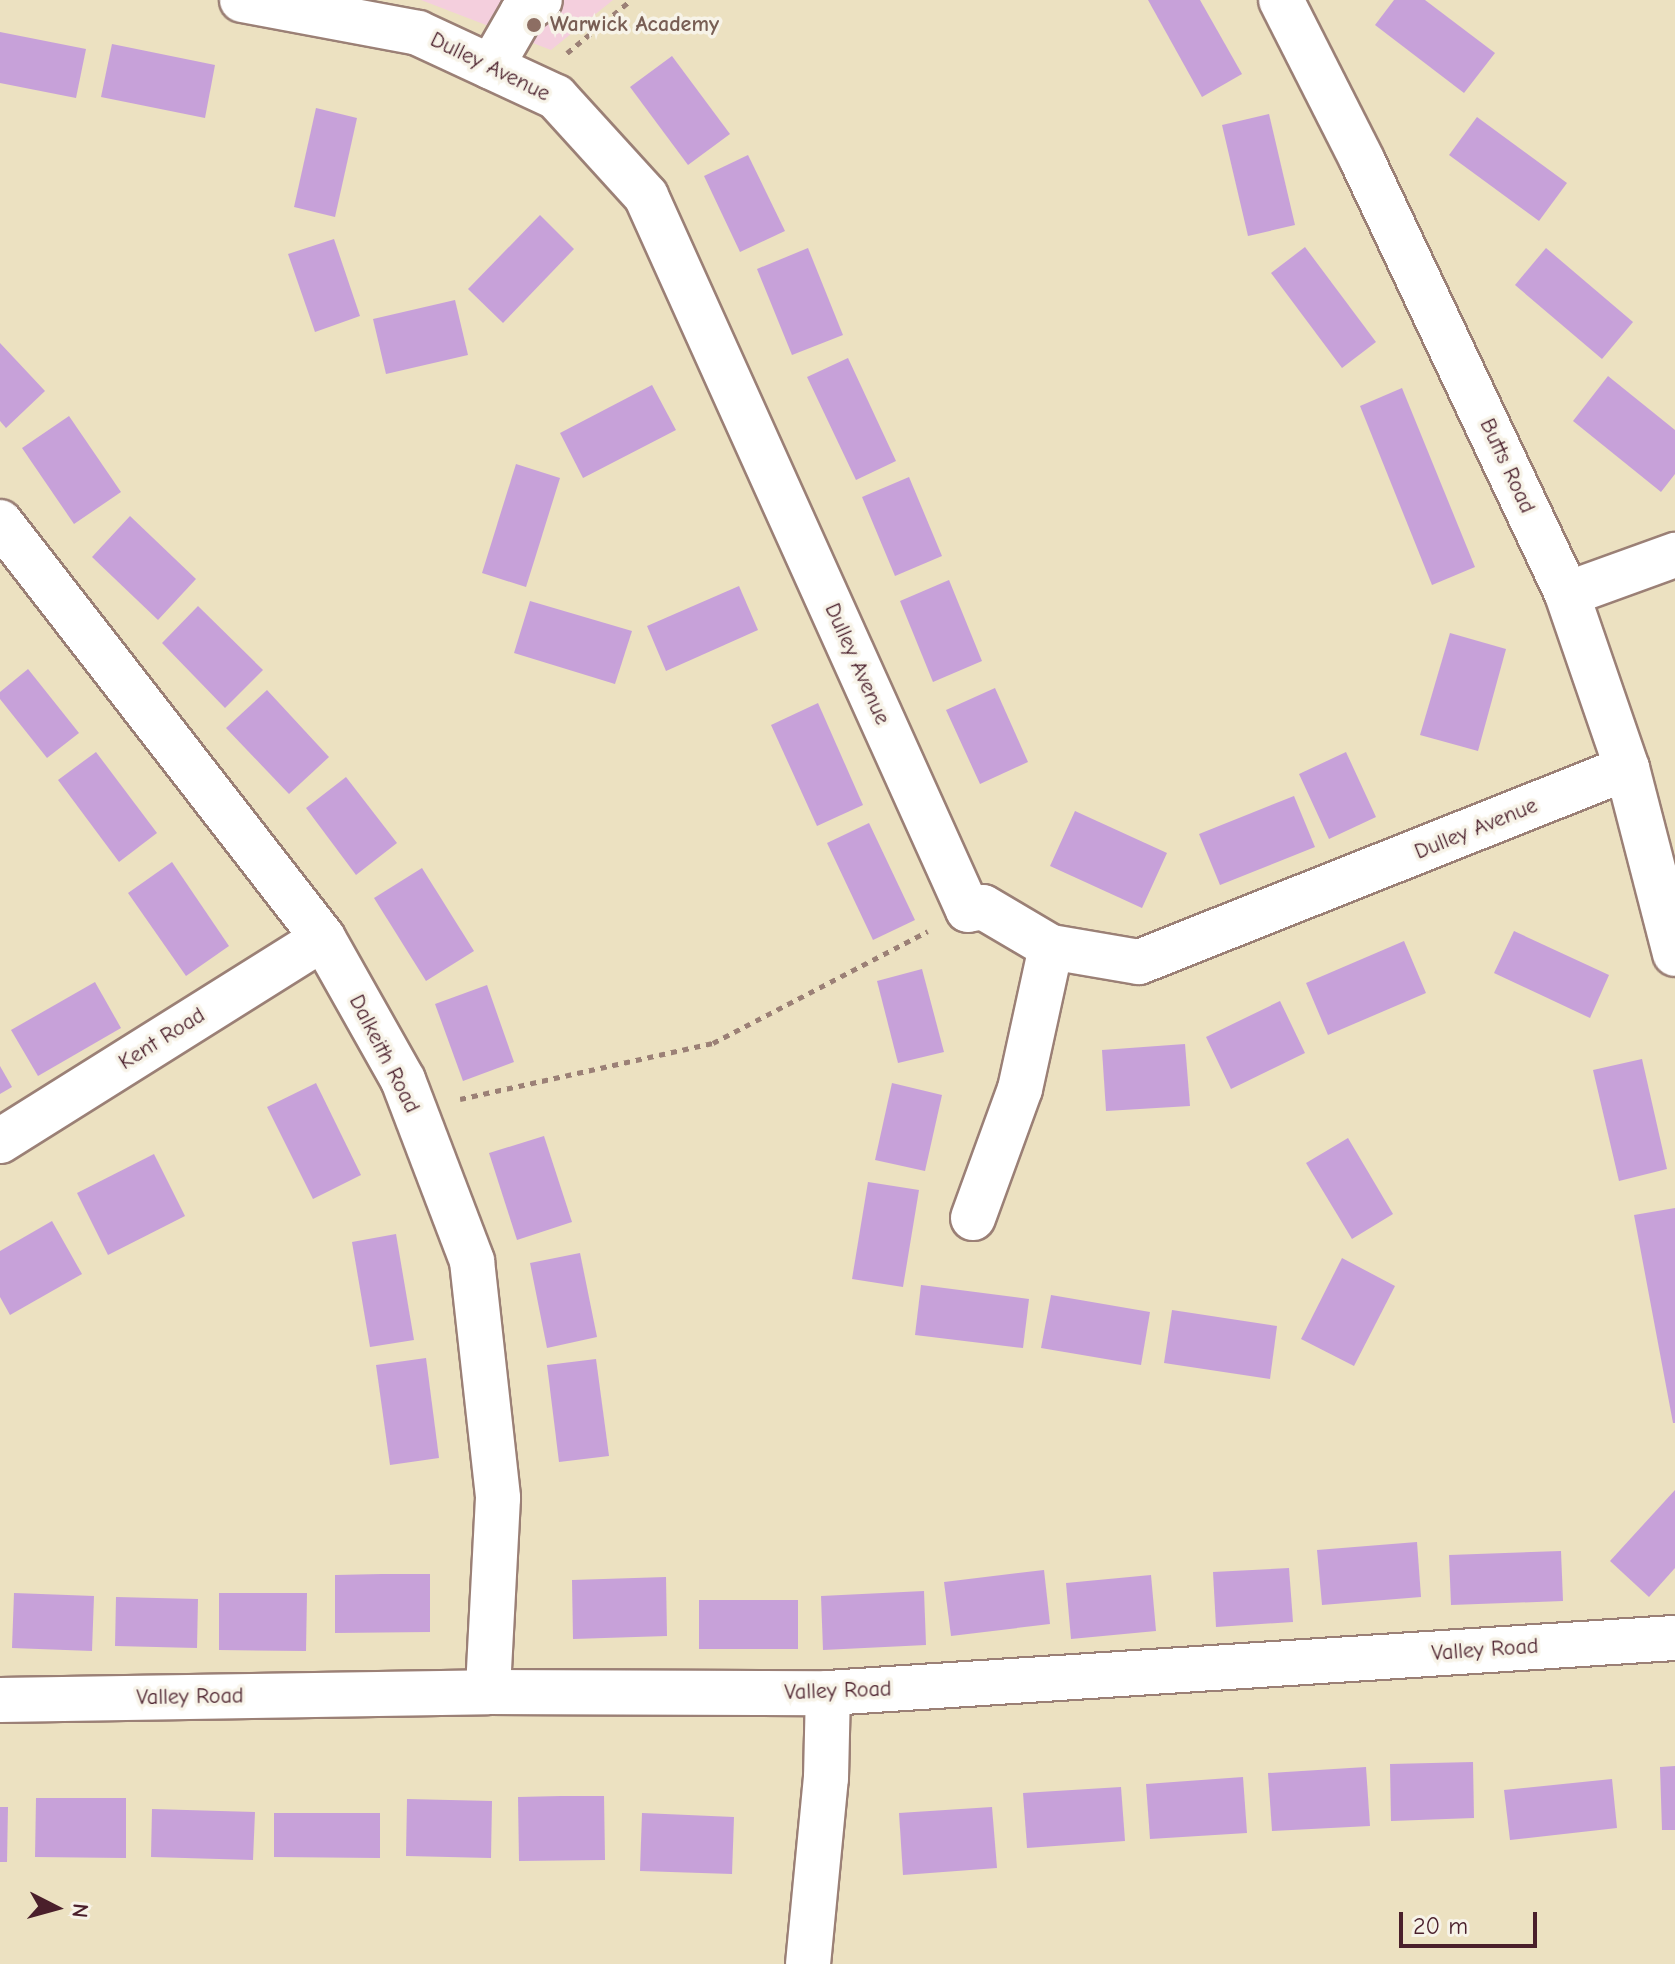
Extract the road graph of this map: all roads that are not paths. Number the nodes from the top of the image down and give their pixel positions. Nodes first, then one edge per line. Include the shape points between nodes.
1 (242, 0) edge
2 (540, 0) edge
3 (1281, 0) edge
4 (510, 76) junction
5 (0, 522) edge
6 (1675, 555) edge
7 (1567, 594) junction
8 (1627, 768) junction
9 (323, 938) junction
10 (1051, 947) junction
11 (1675, 954) edge
12 (0, 1141) edge
13 (973, 1218) dead end
14 (1675, 1638) edge
15 (488, 1692) junction
16 (828, 1693) junction
17 (0, 1700) edge
18 (808, 1964) edge

1 - 4 street, Dulley Avenue via 418,33
2 - 4 street via 522,13
3 - 7 street, Butts Road
4 - 10 street, Dulley Avenue via 556,97 646,196 968,910 983,907
5 - 9 street, Dalkeith Road
6 - 7 street
7 - 8 street, Butts Road
8 - 10 street, Dulley Avenue via 1139,962
8 - 11 street, Butts Road
9 - 12 street, Kent Road
9 - 15 street, Dalkeith Road via 403,1080 472,1261 498,1498
10 - 13 street via 1020,1089
14 - 16 street, Valley Road
15 - 16 street, Valley Road
15 - 17 street, Valley Road
16 - 18 street via 826,1778

